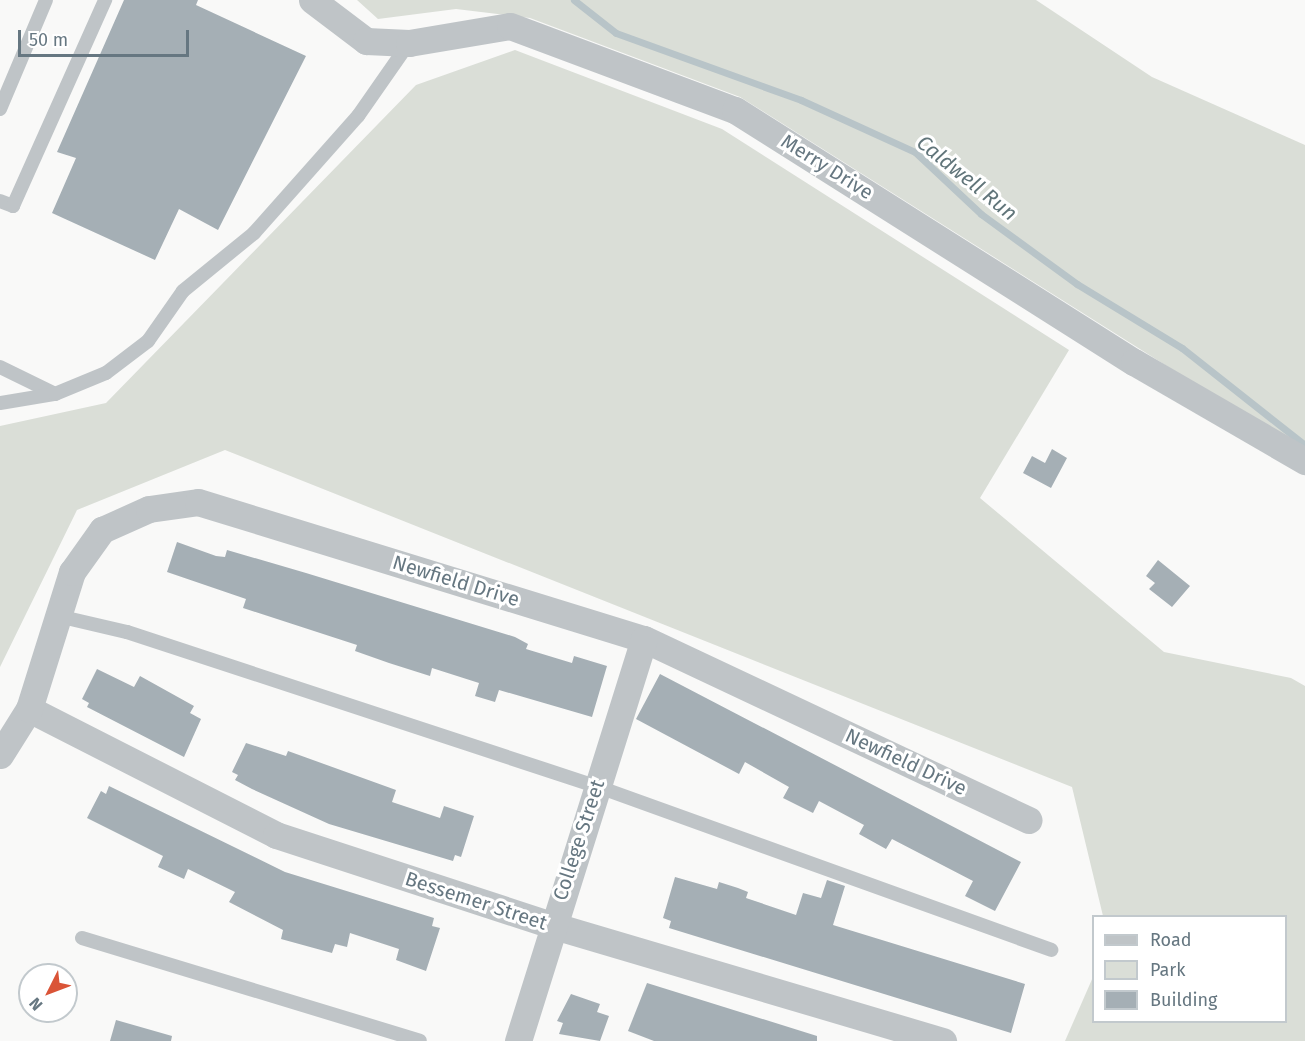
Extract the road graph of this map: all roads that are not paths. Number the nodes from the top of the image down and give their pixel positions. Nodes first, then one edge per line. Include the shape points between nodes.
1 (46, 0) edge
2 (105, 0) edge
3 (312, 0) edge
4 (409, 43) junction
5 (0, 109) edge
6 (6, 204) edge
7 (0, 367) edge
8 (55, 394) junction
9 (0, 403) edge
10 (1305, 461) edge
11 (58, 616) junction
12 (644, 639) junction
13 (29, 709) junction
14 (0, 755) edge
15 (596, 786) junction
16 (1028, 820) dead end
17 (551, 925) junction
18 (82, 938) dead end
19 (1050, 950) dead end
20 (932, 1039) edge
21 (420, 1041) edge
22 (518, 1041) edge

1 - 5 lane
2 - 6 lane
3 - 4 street, Merry Drive via 366,41
4 - 8 lane via 358,116 254,233 183,291 148,341 106,373
4 - 10 street, Merry Drive via 510,26 735,110 1134,362
7 - 8 lane
8 - 9 lane
11 - 12 street, Newfield Drive via 72,572 102,530 149,509 198,502
11 - 13 street, Newfield Drive
11 - 15 lane via 128,632
12 - 15 street, College Street
12 - 16 street, Newfield Drive
13 - 14 street, Newfield Drive
13 - 17 street, Bessemer Street via 276,835
15 - 17 street, College Street
15 - 19 lane
17 - 20 street, Bessemer Street
17 - 22 street, College Street
18 - 21 lane

